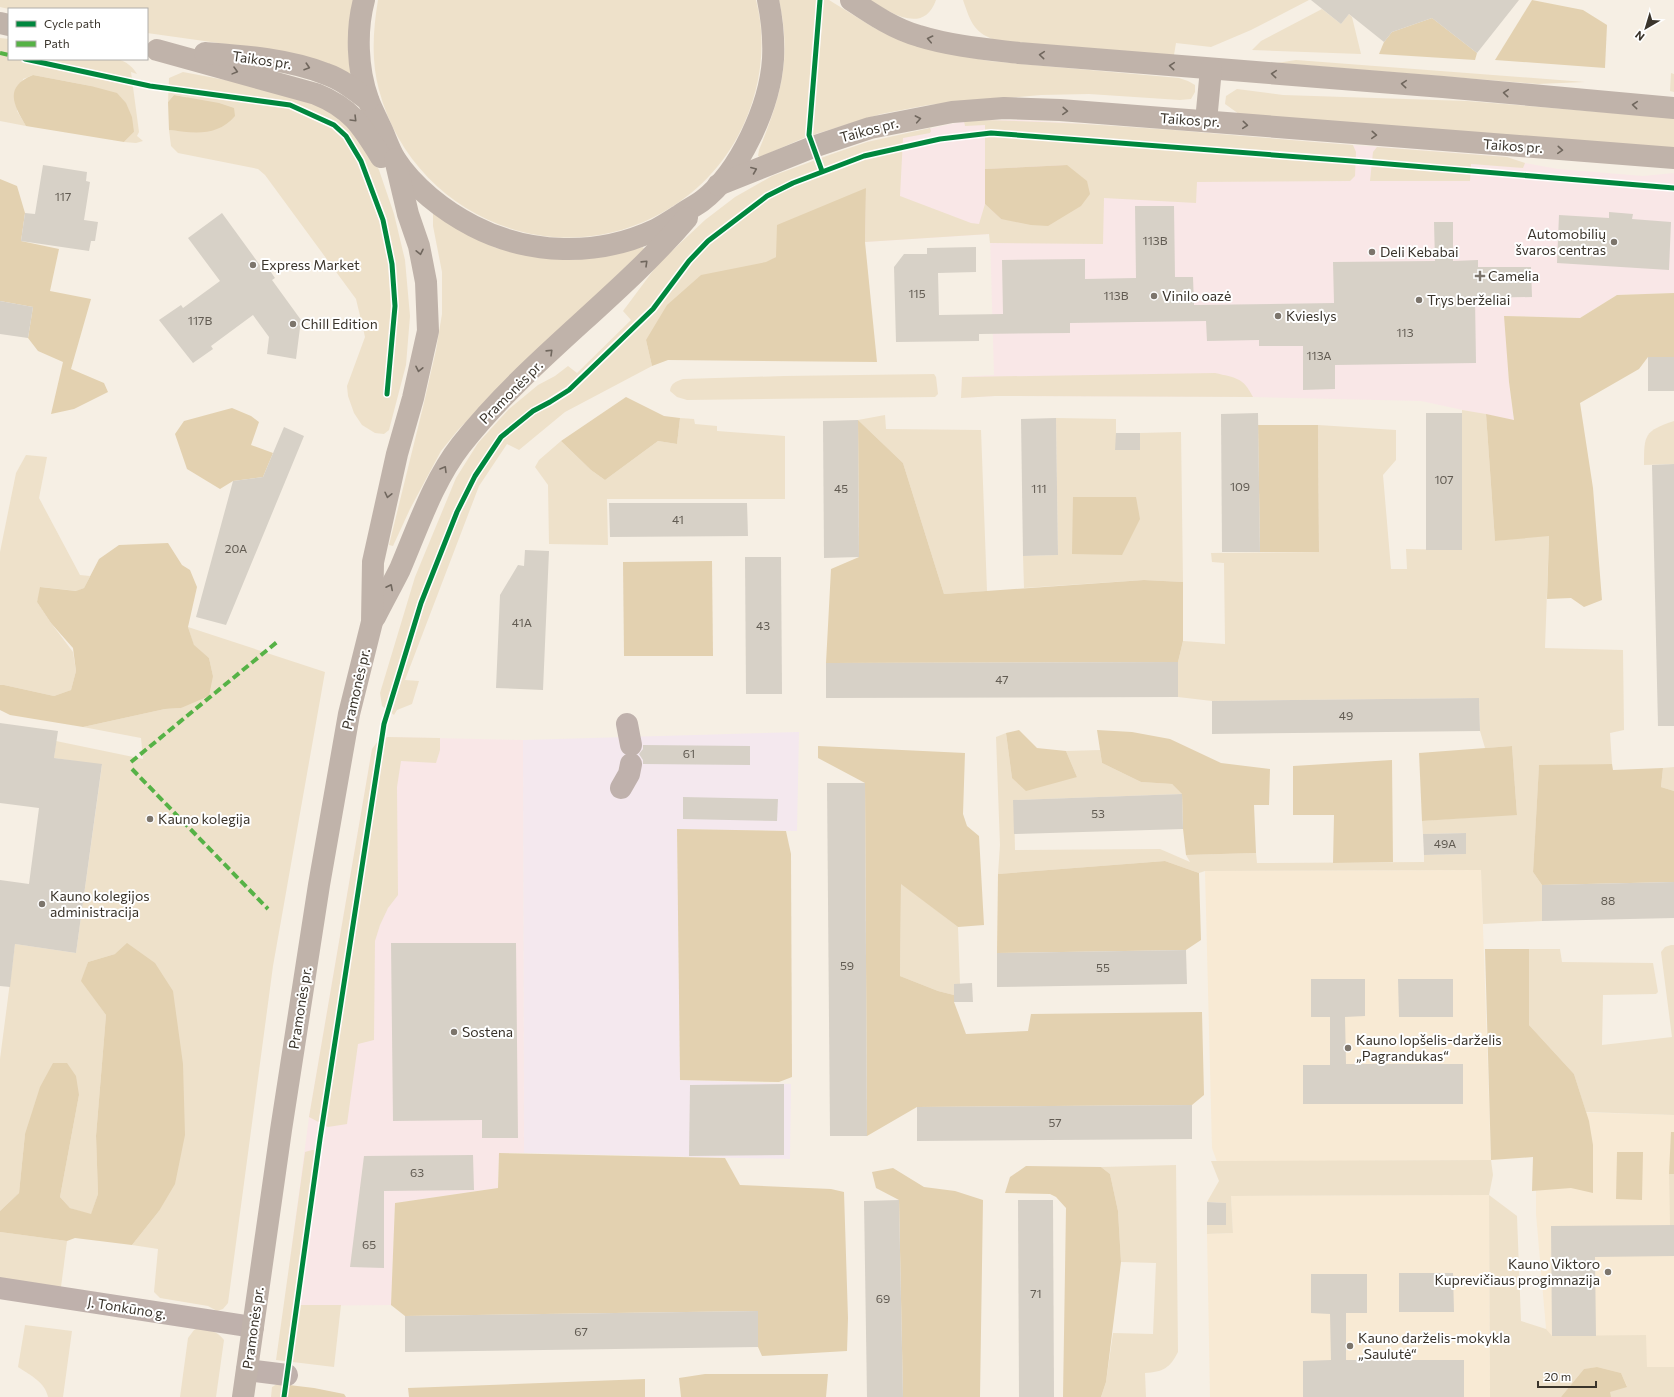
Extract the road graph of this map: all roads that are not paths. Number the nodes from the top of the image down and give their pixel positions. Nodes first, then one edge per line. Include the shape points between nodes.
1 (364, 0) edge
2 (768, 0) edge
3 (851, 0) edge
4 (152, 49) edge
5 (1211, 69) junction
6 (368, 100) junction
7 (1674, 108) edge
8 (1206, 121) junction
9 (1674, 158) edge
10 (395, 159) junction
11 (718, 185) junction
12 (702, 201) junction
13 (408, 214) junction
14 (372, 622) junction
15 (627, 724) dead end
16 (621, 788) dead end
17 (0, 1288) edge
18 (254, 1327) junction
19 (247, 1370) junction
20 (287, 1375) dead end
21 (243, 1397) edge

1 - 6 main road via 359,44
2 - 11 main road via 773,59 767,94 756,127 739,158
5 -> 3 main road via 1019,53 968,46 918,36 880,19
4 -> 6 main road, Taikos pr. via 240,56 298,65 327,74
4 -> 13 main road via 332,100 363,128 388,169
7 -> 5 main road
5 - 8 main road
6 - 10 main road
8 -> 9 main road, Taikos pr.
11 -> 8 main road, Taikos pr. via 813,147 870,128 952,112 1004,108
10 - 12 main road via 422,191 455,217 492,236 533,247 574,250 616,244 655,230
10 - 13 main road, Pramonės pr.
11 - 12 main road
14 -> 12 main road, Pramonės pr. via 399,571 443,470 460,445 481,420 672,235
13 -> 14 main road, Pramonės pr. via 419,246 426,282 428,331 397,454 374,562
14 - 18 main road, Pramonės pr. via 349,714 319,885
15 - 16 street via 631,755 629,774
17 - 18 street, J. Tonkūno g.
18 - 19 main road, Pramonės pr.
19 - 20 street
19 - 21 main road, Pramonės pr.

